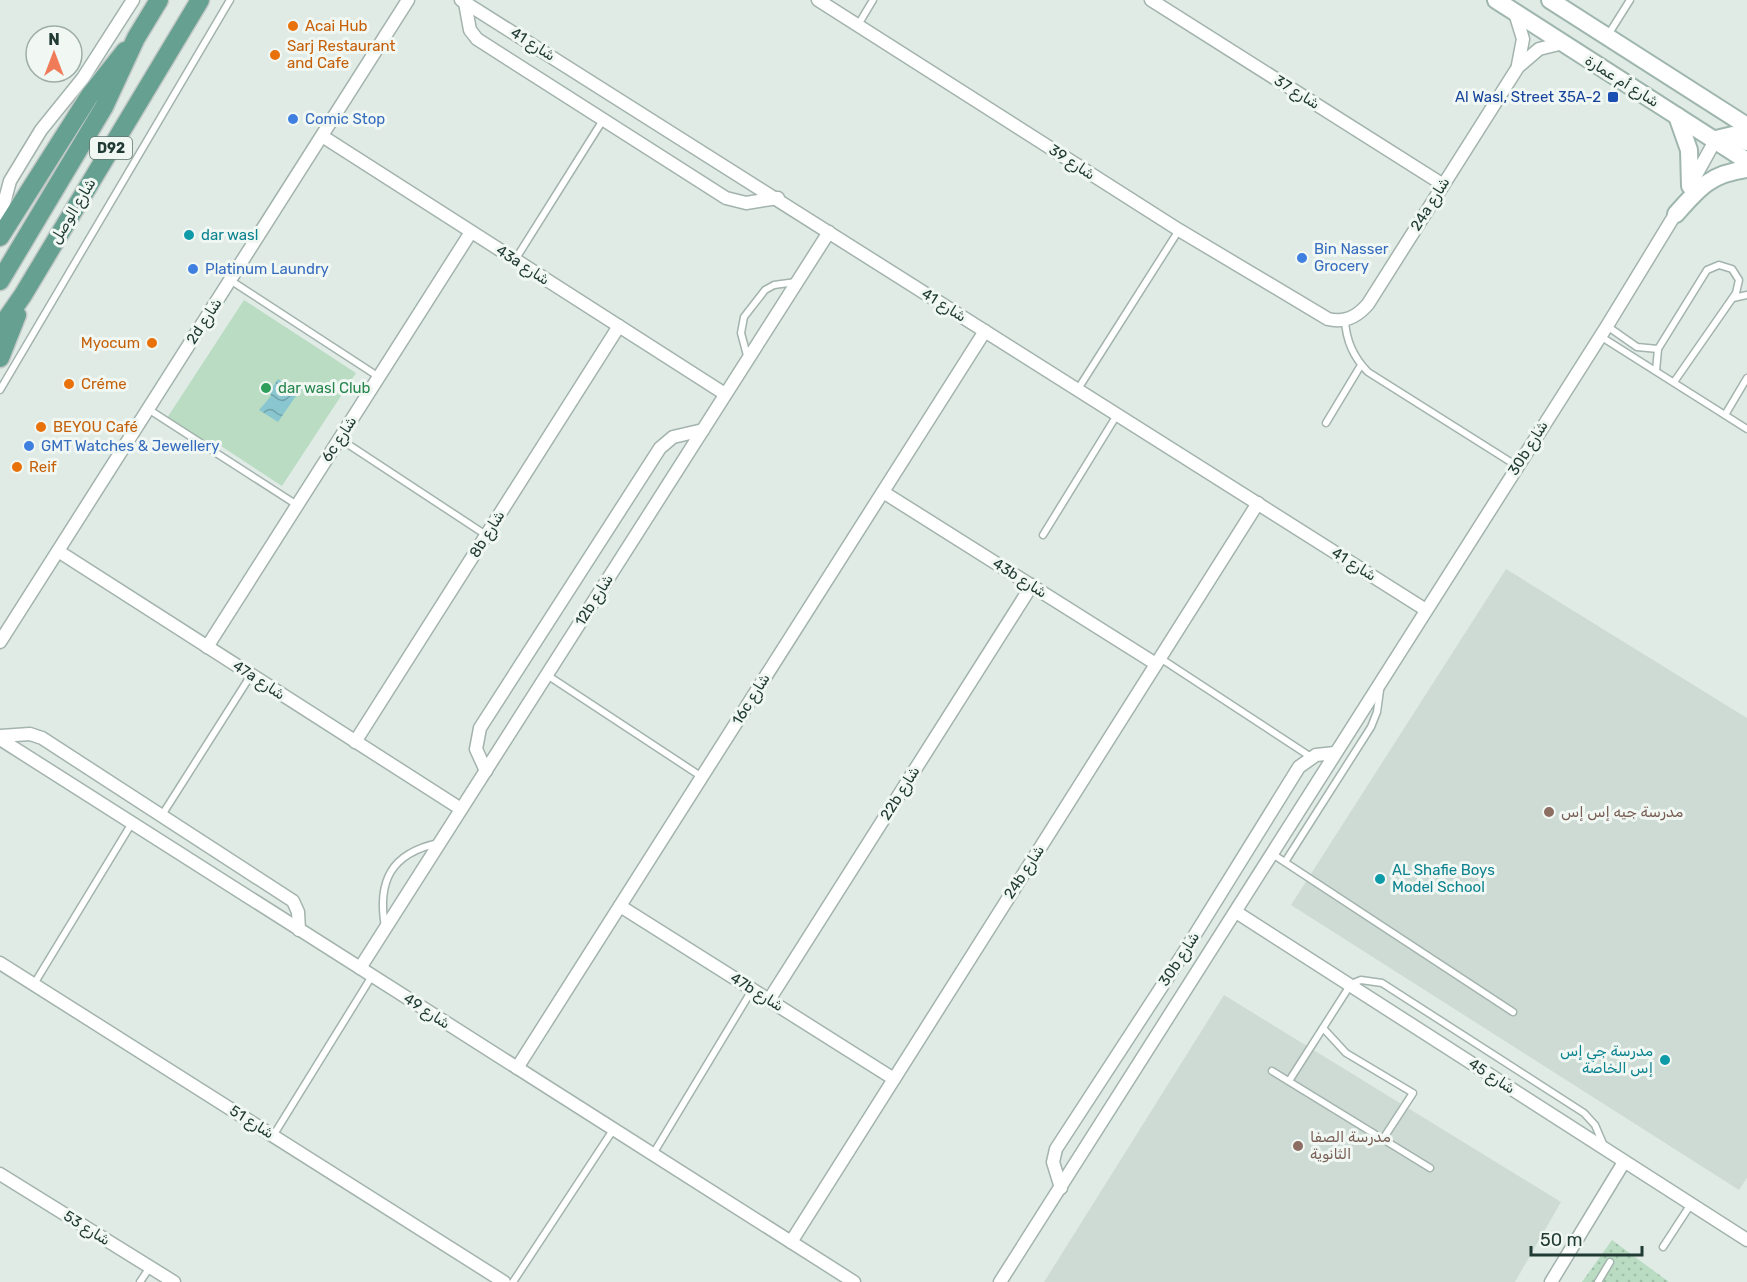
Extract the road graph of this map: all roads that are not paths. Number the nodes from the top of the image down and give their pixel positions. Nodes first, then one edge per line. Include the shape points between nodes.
1 (132, 0) edge
2 (159, 0) edge
3 (200, 0) edge
4 (230, 0) edge
5 (408, 0) edge
6 (818, 0) edge
7 (873, 0) edge
8 (1151, 0) edge
9 (1496, 0) edge
10 (1550, 0) edge
11 (1630, 0) edge
12 (463, 1) edge
13 (1514, 11) junction
14 (858, 26) junction
15 (1607, 36) junction
16 (136, 38) junction
17 (1563, 43) junction
18 (1518, 67) junction
19 (1677, 116) junction
20 (603, 120) junction
21 (1747, 126) edge
22 (322, 136) junction
23 (1716, 139) junction
24 (1747, 142) edge
25 (1747, 161) edge
26 (1747, 169) edge
27 (1442, 184) junction
28 (1690, 186) junction
29 (778, 198) junction
30 (1676, 214) junction
31 (1179, 230) junction
32 (3, 232) edge
33 (471, 232) junction
34 (829, 232) junction
35 (515, 260) junction
36 (230, 280) junction
37 (0, 281) edge
38 (1739, 281) junction
39 (796, 282) junction
40 (1747, 284) edge
41 (23, 295) junction
42 (1747, 295) edge
43 (1732, 299) junction
44 (1345, 320) junction
45 (619, 326) junction
46 (0, 328) edge
47 (985, 331) junction
48 (1604, 331) junction
49 (1658, 349) junction
50 (0, 358) edge
51 (748, 359) junction
52 (1361, 365) junction
53 (1656, 371) junction
54 (379, 377) junction
55 (1747, 378) edge
56 (1674, 382) junction
57 (1078, 389) junction
58 (0, 390) edge
59 (725, 394) junction
60 (148, 409) junction
61 (1117, 414) junction
62 (1725, 415) junction
63 (1326, 423) dead end
64 (1747, 429) edge
65 (703, 430) junction
66 (339, 438) junction
67 (1517, 466) junction
68 (883, 492) junction
69 (1258, 503) junction
70 (297, 505) junction
71 (486, 535) junction
72 (1043, 535) dead end
73 (58, 551) junction
74 (1032, 585) junction
75 (1426, 610) junction
76 (0, 642) edge
77 (207, 646) junction
78 (1159, 661) junction
79 (251, 675) junction
80 (547, 675) junction
81 (1380, 682) junction
82 (0, 738) edge
83 (355, 742) junction
84 (1335, 753) junction
85 (1311, 757) junction
86 (486, 771) junction
87 (702, 777) junction
88 (461, 809) junction
89 (162, 815) junction
90 (132, 823) junction
91 (440, 843) junction
92 (1271, 853) junction
93 (1286, 862) junction
94 (620, 906) junction
95 (1236, 912) junction
96 (385, 928) junction
97 (299, 930) junction
98 (0, 963) edge
99 (360, 968) junction
100 (372, 975) junction
101 (34, 984) junction
102 (1351, 984) junction
103 (752, 990) junction
104 (769, 1000) junction
105 (1513, 1012) dead end
106 (1323, 1028) junction
107 (517, 1068) junction
108 (1272, 1071) dead end
109 (894, 1079) junction
110 (1289, 1081) junction
111 (614, 1129) junction
112 (273, 1136) junction
113 (1383, 1139) junction
114 (1605, 1150) junction
115 (653, 1154) junction
116 (1624, 1162) junction
117 (1430, 1168) dead end
118 (0, 1174) edge
119 (1061, 1188) junction
120 (1691, 1204) junction
121 (1747, 1240) edge
122 (791, 1242) junction
123 (1663, 1246) dead end
124 (1610, 1262) dead end
125 (150, 1267) junction
126 (140, 1282) edge
127 (174, 1282) edge
128 (504, 1282) edge
129 (513, 1282) edge
130 (854, 1282) edge
131 (1000, 1282) edge
132 (1551, 1282) edge
133 (1598, 1282) edge

1 - 32 street, شارع الوصل via 10,181 3,207
2 - 16 main road, شارع الوصل / D92
3 - 41 main road, شارع الوصل / D92
4 - 58 lane
5 - 22 street, 2d شارع
6 - 14 street, شارع 39
7 - 14 lane
8 - 27 street, شارع 37
9 - 13 street, شارع أم عمارة
10 - 15 street, شارع أم عمارة
11 - 15 lane
12 - 20 street via 470,30 477,39
12 - 29 street, شارع 41
13 - 17 street, شارع أم عمارة
13 - 18 street, 24a شارع via 1523,39
14 - 31 street, شارع 39
15 - 21 street, شارع أم عمارة
16 - 32 main road, شارع الوصل / D92 via 90,95
16 - 37 main road, شارع الوصل / D92 via 104,107
17 - 18 street, 24a شارع via 1539,49
17 - 19 street, شارع أم عمارة
18 - 27 street, 24a شارع
19 - 23 street, شارع أم عمارة
19 - 28 street via 1689,150
20 - 29 street via 732,201 753,203
20 - 35 lane
22 - 33 street, 43a شارع
22 - 36 street, 2d شارع
23 - 24 street via 1733,135
23 - 25 street, شارع أم عمارة
23 - 28 street, 30b شارع
26 - 30 street via 1724,173 1706,183
27 - 44 street, 24a شارع via 1368,304
28 - 30 street, 30b شارع
29 - 34 street, شارع 41
30 - 48 street, 30b شارع
31 - 44 street, شارع 39 via 1328,319
31 - 57 lane
33 - 35 street, 43a شارع
33 - 54 street, 6c شارع
34 - 39 street, 12b شارع
34 - 47 street, شارع 41
35 - 45 street, 43a شارع
36 - 54 lane
36 - 60 street, 2d شارع
38 - 40 lane
38 - 43 lane
38 - 49 lane via 1726,265 1707,270
39 - 51 street, 12b شارع
39 - 51 lane via 769,287 744,317 741,333
41 - 46 main road, شارع الوصل / D92
41 - 50 main road
42 - 43 lane
43 - 56 lane
44 - 52 lane via 1348,344
45 - 59 street, 43a شارع
45 - 71 street, 8b شارع
47 - 57 street, شارع 41
47 - 68 street, 16c شارع
48 - 49 lane via 1636,347
48 - 53 lane
48 - 67 street, 30b شارع
49 - 53 lane
51 - 59 street, 12b شارع
52 - 63 lane
52 - 67 lane
53 - 56 lane
54 - 66 street, 6c شارع
55 - 62 lane
56 - 62 lane
57 - 61 street, شارع 41
59 - 65 street, 12b شارع
60 - 70 lane
60 - 73 street, 2d شارع
61 - 69 street, شارع 41
61 - 72 lane
62 - 64 lane
65 - 80 street, 12b شارع
65 - 86 street via 673,437 660,448 480,728 476,749
66 - 70 street, 6c شارع
66 - 71 lane
67 - 75 street, 30b شارع
68 - 74 street, 43b شارع
68 - 87 street, 16c شارع
69 - 75 street, شارع 41
69 - 78 street, 24b شارع
70 - 77 street, 6c شارع
71 - 83 street, 8b شارع
73 - 76 street, 2d شارع
73 - 77 street, 47a شارع
74 - 78 street, 43b شارع
74 - 104 street, 22b شارع
75 - 81 street, 30b شارع
77 - 79 street, 47a شارع
78 - 85 lane
78 - 109 street, 24b شارع
79 - 83 street, 47a شارع
79 - 89 lane
80 - 86 street, 12b شارع
80 - 87 lane
81 - 84 street, 30b شارع
81 - 93 lane via 1371,727
82 - 89 street via 30,734 42,738
82 - 90 street, شارع 49
83 - 88 street, 47a شارع
84 - 85 street
84 - 92 street, 30b شارع
85 - 119 street, 30b شارع via 1299,767 1056,1149 1053,1162
86 - 88 street, 12b شارع
87 - 94 street, 16c شارع
88 - 91 street, 12b شارع
89 - 97 street via 293,900
90 - 97 street, شارع 49
90 - 101 lane
91 - 96 street, 12b شارع
91 - 96 lane via 402,857 382,894
92 - 93 lane
92 - 95 street, 30b شارع
93 - 105 lane
94 - 103 street, 47b شارع
94 - 107 street, 16c شارع
95 - 102 street, شارع 45
95 - 119 street, 30b شارع
96 - 99 street, 12b شارع
97 - 99 street, شارع 49
98 - 101 street, شارع 51
99 - 100 street, شارع 49
100 - 107 street, شارع 49
100 - 112 lane
101 - 112 street, شارع 51
102 - 106 lane
102 - 114 street, شارع 45
102 - 114 lane via 1361,980 1382,983 1584,1113 1595,1125
103 - 104 street, 47b شارع
103 - 115 lane
104 - 109 street, 47b شارع
106 - 110 lane
106 - 113 lane via 1346,1053 1413,1094
107 - 111 street, شارع 49
108 - 110 lane
109 - 122 street, 24b شارع
110 - 113 lane
111 - 115 street, شارع 49
111 - 129 lane
112 - 128 street, شارع 51
113 - 117 lane
114 - 116 street, شارع 45
115 - 122 street, شارع 49
116 - 120 street, شارع 45
116 - 132 street
118 - 125 street, شارع 53
119 - 131 street, 30b شارع
120 - 121 street, شارع 45
120 - 123 lane
122 - 130 street, شارع 49
124 - 133 lane
125 - 126 lane
125 - 127 street, شارع 53

